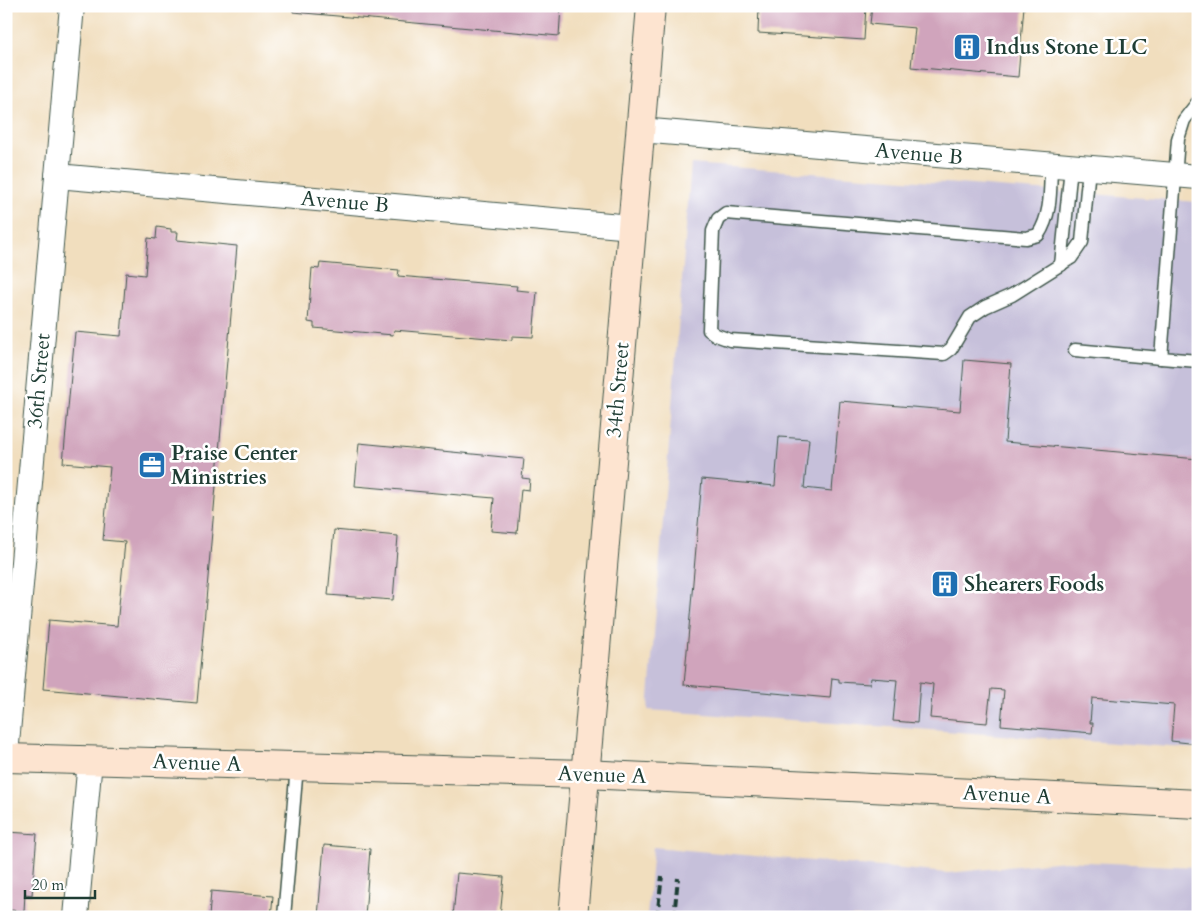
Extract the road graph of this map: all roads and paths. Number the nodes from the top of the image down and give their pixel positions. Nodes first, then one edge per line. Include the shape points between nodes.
1 (72, 6) edge
2 (650, 6) edge
3 (1198, 102) edge
4 (640, 130) junction
5 (1070, 167) junction
6 (57, 176) junction
7 (1187, 177) edge
8 (632, 227) junction
9 (1060, 264) junction
10 (1075, 350) dead end
11 (1161, 358) junction
12 (1198, 361) edge
13 (6, 756) edge
14 (90, 760) junction
15 (297, 766) junction
16 (585, 774) junction
17 (1198, 804) edge
18 (76, 917) edge
19 (284, 917) edge
20 (573, 917) edge

1 - 6 street, 36th Street
2 - 4 main road, 34th Street
3 - 7 lane via 1184,120 1178,139
4 - 5 street, Avenue B
4 - 8 main road, 34th Street
5 - 7 street, Avenue B
5 - 9 lane
5 - 9 lane via 1082,242 1071,258
5 - 9 lane via 1045,224 1038,235 1026,238 726,213 718,219 713,231 709,330 730,340 944,354 951,349 970,317
6 - 8 street, Avenue B
6 - 13 street, 36th Street
7 - 11 lane
8 - 16 main road, 34th Street
10 - 11 lane
11 - 12 lane
13 - 14 main road, Avenue A
14 - 15 main road, Avenue A
14 - 18 street
15 - 16 main road, Avenue A
15 - 19 lane
16 - 17 main road, Avenue A
16 - 20 main road, 34th Street

